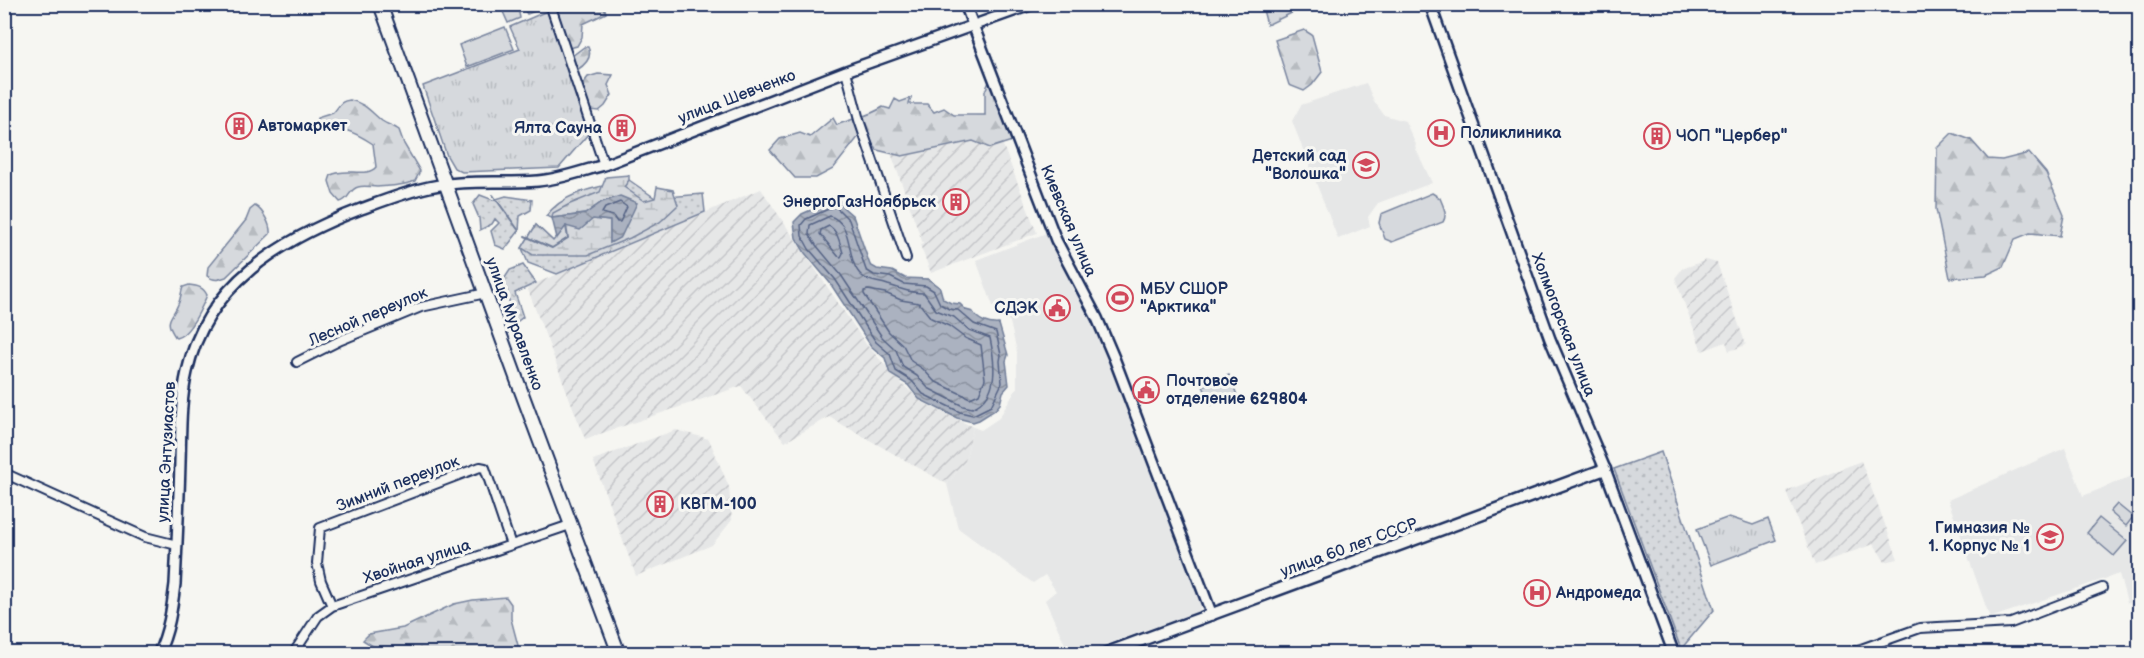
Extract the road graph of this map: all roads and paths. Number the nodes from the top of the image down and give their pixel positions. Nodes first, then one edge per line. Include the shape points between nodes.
1 (380, 4) edge
2 (550, 4) edge
3 (965, 4) edge
4 (1033, 4) edge
5 (1431, 4) edge
6 (973, 26) junction
7 (846, 71) junction
8 (604, 165) junction
9 (446, 184) junction
10 (906, 258) dead end
11 (486, 293) junction
12 (297, 362) dead end
13 (1605, 469) junction
14 (4, 473) edge
15 (570, 525) junction
16 (177, 545) junction
17 (511, 545) junction
18 (2102, 588) dead end
19 (332, 606) junction
20 (1212, 615) junction
21 (158, 654) edge
22 (293, 654) edge
23 (619, 654) edge
24 (1104, 654) edge
25 (1674, 654) edge
26 (1847, 654) edge

1 - 9 main road, улица Муравленко
2 - 8 street
3 - 6 street, Киевская улица
4 - 6 street, улица Шевченко
5 - 13 street, Холмогорская улица via 1550,339
6 - 7 street, улица Шевченко
6 - 20 street, Киевская улица via 1060,248 1114,358
7 - 8 street, улица Шевченко
7 - 10 street
8 - 9 street, улица Шевченко via 539,181
9 - 11 main road, улица Муравленко
9 - 16 street, улица Энтузиастов via 370,206 301,235 261,260 219,303 196,341 183,390
11 - 12 street, Лесной переулок via 421,307
11 - 15 main road, улица Муравленко
13 - 20 main road, улица 60 лет СССР
13 - 25 street, Холмогорская улица
14 - 16 street via 145,537
15 - 17 street, Хвойная улица
15 - 23 main road, улица Муравленко
16 - 21 street, улица Энтузиастов via 171,612
17 - 19 street, Хвойная улица
17 - 19 street, Зимний переулок via 488,473 480,467 320,528 317,563
18 - 26 street via 2011,623 1920,628
19 - 22 street, Хвойная улица via 311,624
20 - 24 main road, улица 60 лет СССР

